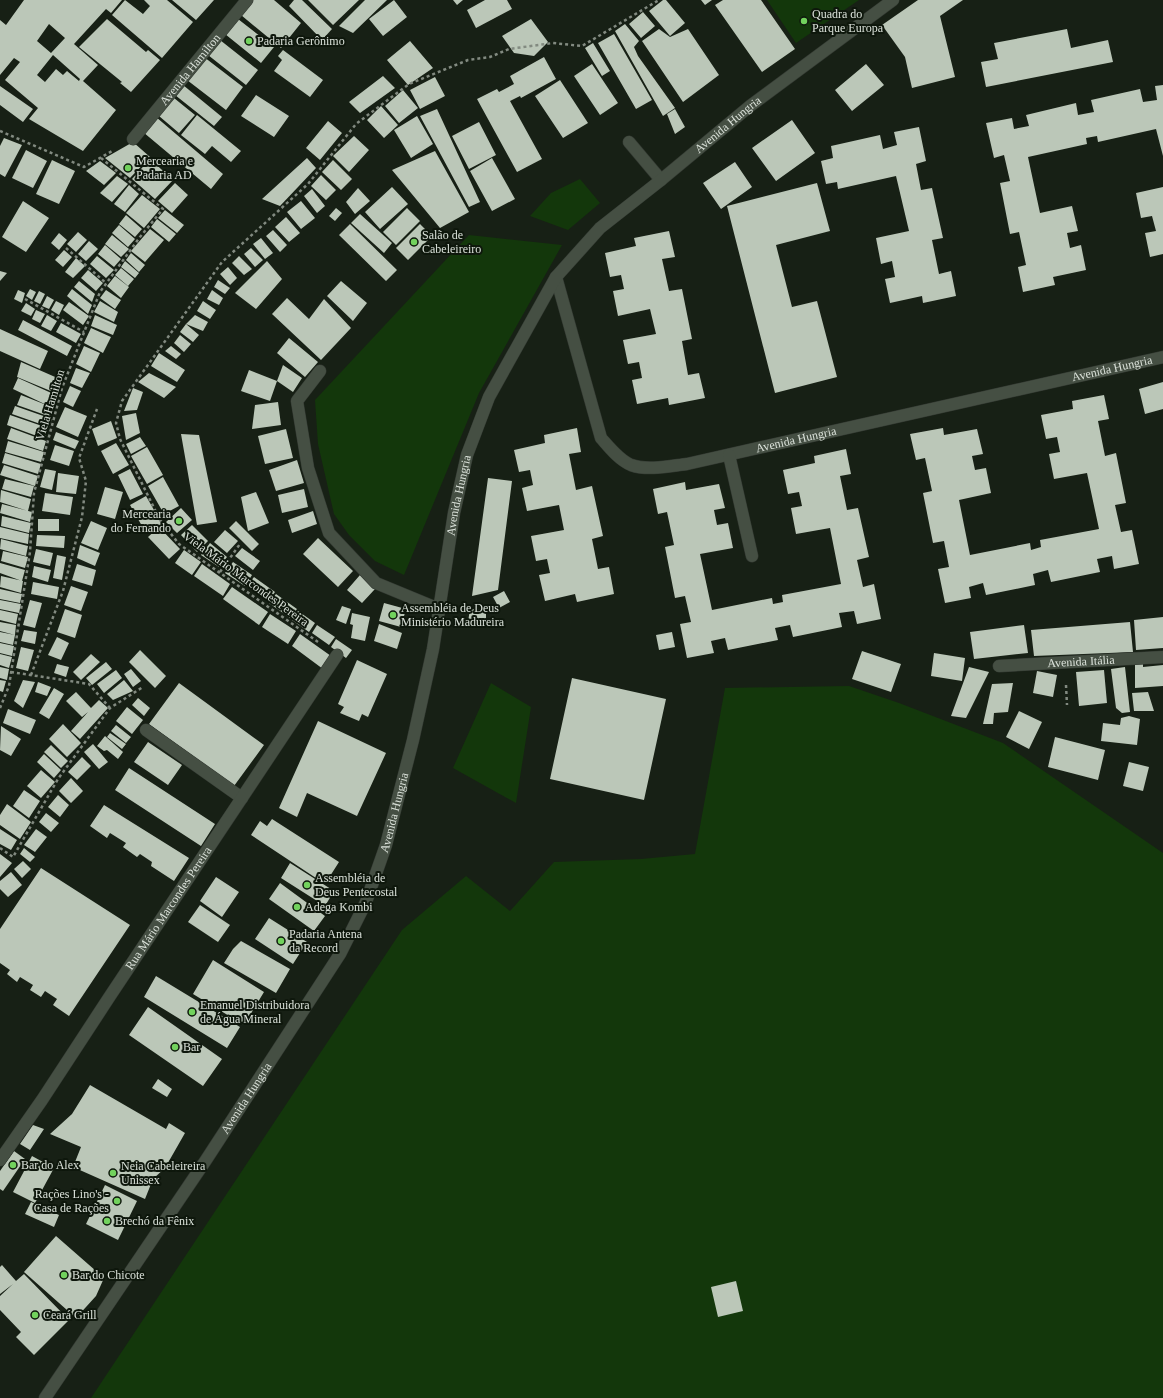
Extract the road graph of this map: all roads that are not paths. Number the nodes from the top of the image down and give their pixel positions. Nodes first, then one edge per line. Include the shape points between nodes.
1 (247, 0) edge
2 (893, 0) edge
3 (133, 139) dead end
4 (629, 142) dead end
5 (661, 180) junction
6 (556, 277) junction
7 (1163, 357) edge
8 (320, 371) dead end
9 (728, 455) junction
10 (752, 556) dead end
11 (439, 609) junction
12 (337, 655) road end
13 (1163, 657) edge
14 (999, 666) dead end
15 (146, 730) dead end
16 (242, 798) junction
17 (0, 1160) edge
18 (45, 1398) edge

1 - 3 street, Avenida Hamilton
2 - 5 street, Avenida Hungria via 750,106
4 - 5 street
5 - 6 street, Avenida Hungria via 600,228
6 - 9 street, Avenida Hungria via 601,438 615,454 631,465 654,467 687,464
6 - 11 street, Avenida Hungria via 489,397 467,455 454,513
7 - 9 street, Avenida Hungria
8 - 11 street via 297,401 308,468 328,533 376,583
9 - 10 street
11 - 18 street, Avenida Hungria via 413,740 386,845 360,915 332,968
12 - 16 street, Rua Mário Marcondes Pereira
13 - 14 street, Avenida Itália
15 - 16 street
16 - 17 street, Rua Mário Marcondes Pereira

